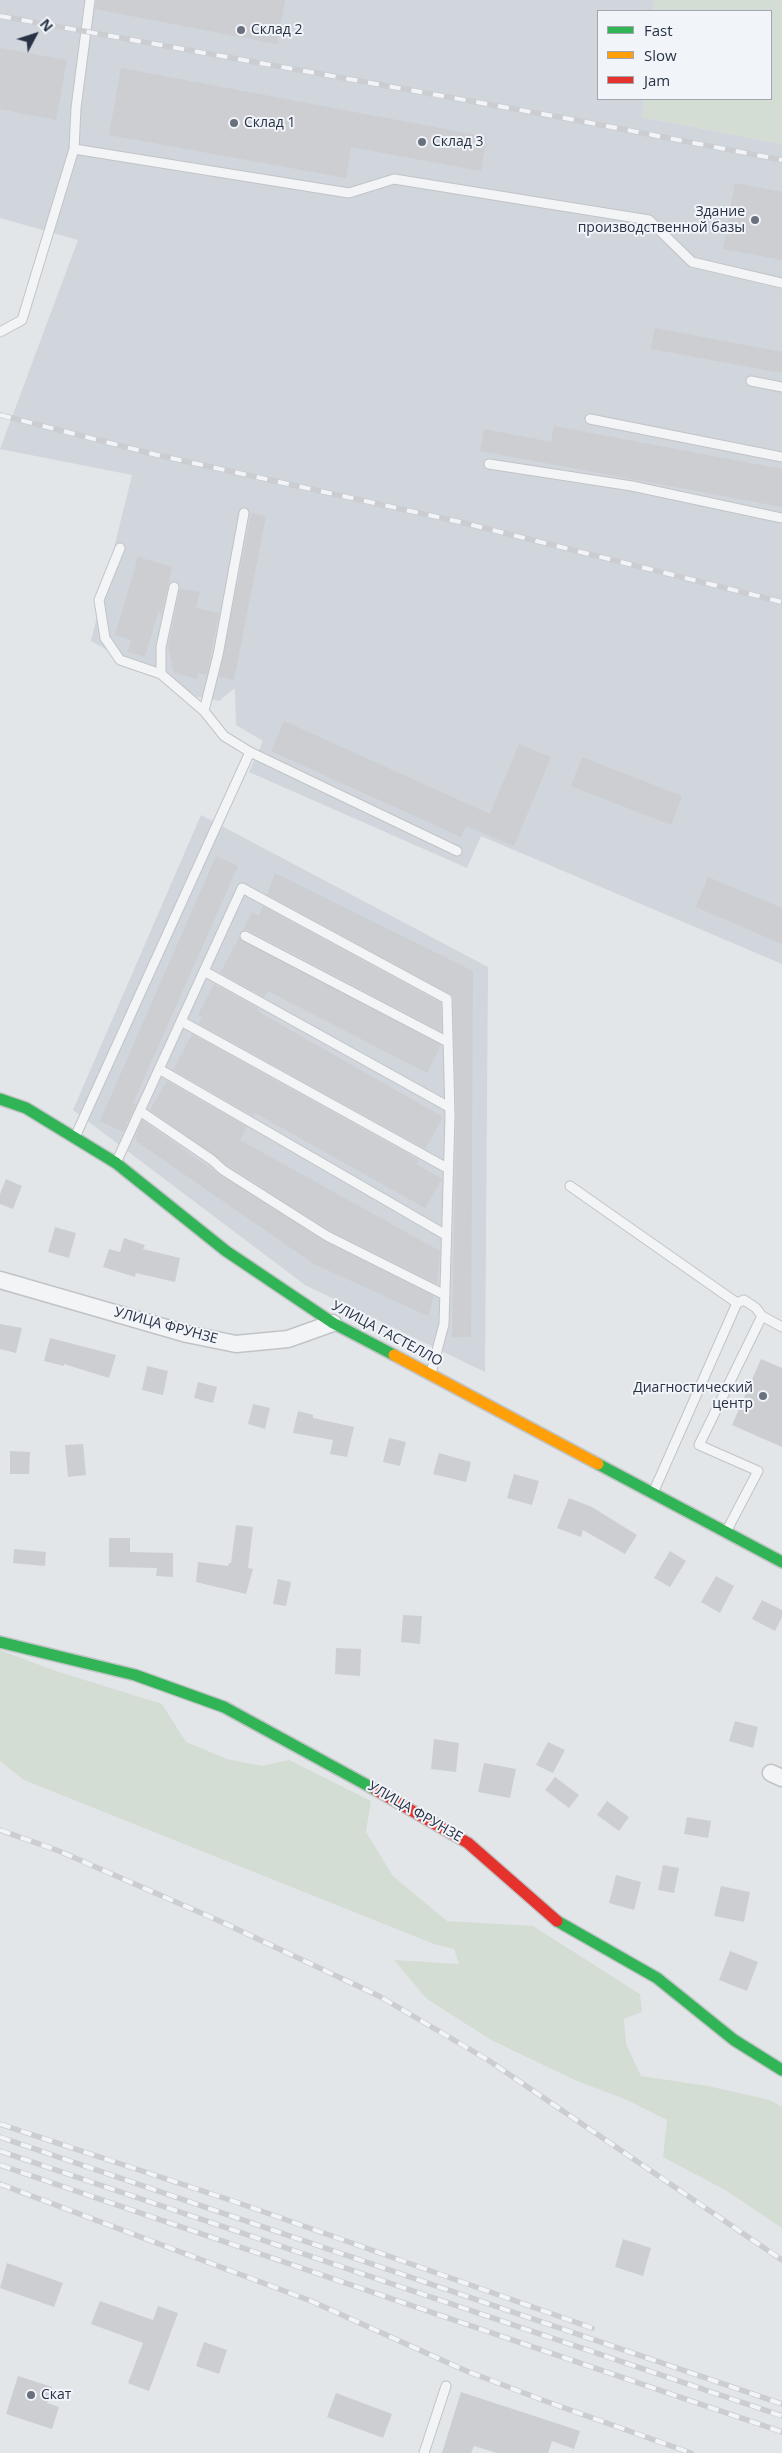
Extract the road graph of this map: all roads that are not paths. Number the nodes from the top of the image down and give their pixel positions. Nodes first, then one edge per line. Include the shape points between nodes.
1 (90, 0) edge
2 (74, 149) junction
3 (782, 283) edge
4 (0, 332) edge
5 (751, 381) dead end
6 (782, 387) edge
7 (590, 419) dead end
8 (782, 457) edge
9 (489, 464) dead end
10 (244, 513) dead end
11 (782, 518) edge
12 (120, 548) dead end
13 (174, 588) dead end
14 (161, 674) junction
15 (204, 711) junction
16 (250, 752) junction
17 (457, 851) dead end
18 (244, 936) dead end
19 (204, 971) junction
20 (181, 1021) junction
21 (448, 1042) junction
22 (159, 1069) junction
23 (0, 1098) edge
24 (450, 1107) junction
25 (140, 1112) junction
26 (74, 1139) junction
27 (116, 1163) junction
28 (447, 1168) junction
29 (570, 1186) dead end
30 (446, 1235) junction
31 (0, 1280) edge
32 (445, 1295) junction
33 (736, 1303) junction
34 (762, 1316) junction
35 (333, 1323) junction
36 (782, 1327) edge
37 (431, 1374) junction
38 (652, 1493) junction
39 (726, 1533) junction
40 (782, 1562) edge
41 (0, 1642) edge
42 (782, 2070) edge
43 (446, 2386) dead end
44 (424, 2453) edge

1 - 2 lane
2 - 3 lane via 349,193 394,179 648,220 692,262
2 - 4 lane via 22,320
5 - 6 lane
7 - 8 lane
9 - 11 lane via 632,486
10 - 15 lane via 218,655
12 - 14 lane via 99,600 105,638 120,660
13 - 14 lane via 161,647
14 - 15 lane
15 - 16 lane via 224,736
16 - 17 lane
16 - 26 lane
18 - 21 lane
19 - 20 lane
19 - 21 lane via 242,888 447,999
19 - 24 lane
20 - 22 lane
20 - 28 lane
21 - 24 lane
22 - 25 lane
22 - 30 lane
23 - 26 street, УЛИЦА ГАСТЕЛЛО via 26,1108
24 - 28 lane
25 - 27 lane
25 - 32 lane via 327,1236
26 - 27 street, УЛИЦА ГАСТЕЛЛО
27 - 35 street, УЛИЦА ГАСТЕЛЛО via 226,1251
28 - 30 lane
29 - 33 lane
30 - 32 lane
31 - 35 street, УЛИЦА ФРУНЗЕ via 187,1334 236,1344 288,1339
32 - 37 lane via 444,1324
33 - 34 lane via 744,1300
33 - 38 lane
34 - 36 lane
34 - 39 lane via 699,1445 758,1471
35 - 37 street, УЛИЦА ГАСТЕЛЛО
37 - 38 street, УЛИЦА ГАСТЕЛЛО
38 - 39 street, УЛИЦА ГАСТЕЛЛО
39 - 40 street, УЛИЦА ГАСТЕЛЛО
41 - 42 street, УЛИЦА ФРУНЗЕ via 135,1675 224,1707 358,1779 468,1843 563,1926 657,1978 734,2040
43 - 44 lane

